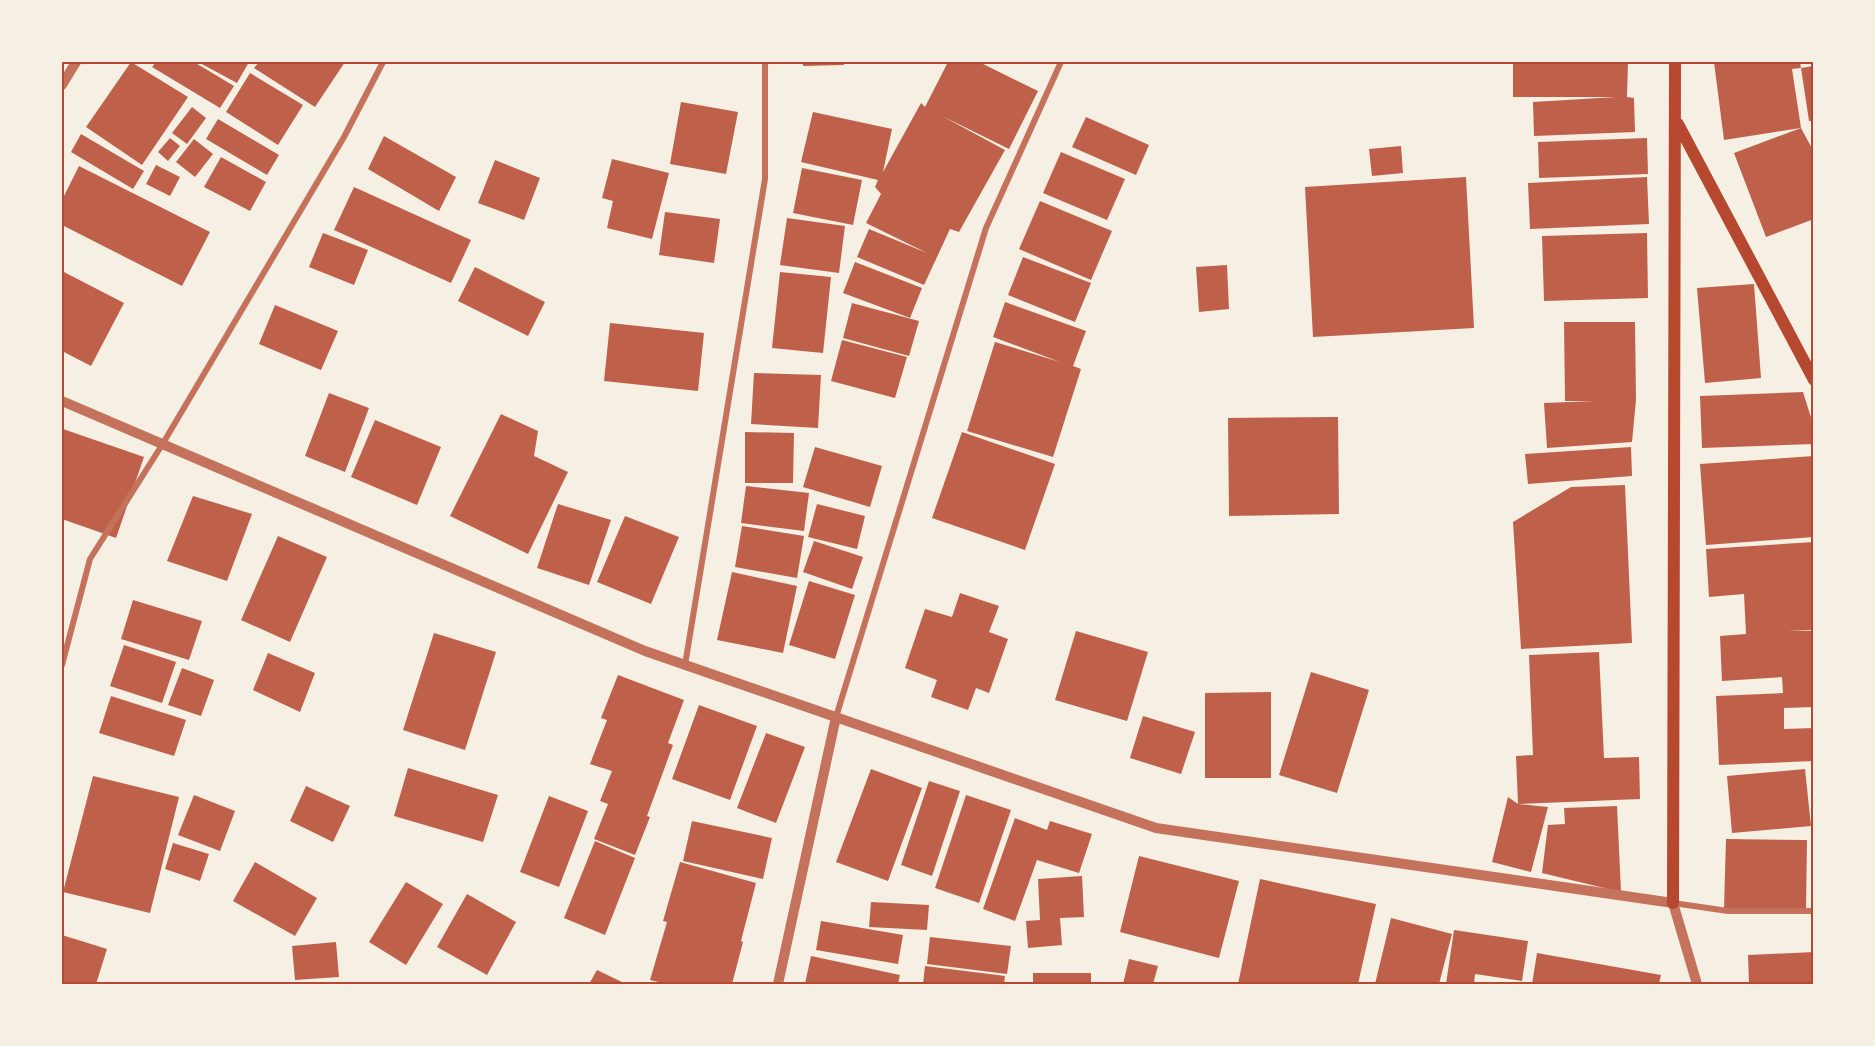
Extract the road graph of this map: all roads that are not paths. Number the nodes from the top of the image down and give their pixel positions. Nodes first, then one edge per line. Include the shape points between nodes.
1 (76, 62) edge
2 (383, 62) edge
3 (765, 62) edge
4 (1061, 62) edge
5 (1675, 62) edge
6 (62, 85) edge
7 (1676, 120) junction
8 (1814, 380) edge
9 (62, 401) edge
10 (162, 445) junction
11 (62, 665) edge
12 (685, 665) junction
13 (836, 717) junction
14 (1673, 903) junction
15 (1814, 911) edge
16 (778, 984) edge
17 (1696, 984) edge

1 - 6 street
2 - 10 street via 345,137
3 - 12 street via 765,179
4 - 13 street via 986,228
5 - 7 main road
7 - 8 main road
7 - 14 main road
9 - 10 street
10 - 11 street via 90,559
10 - 12 street
12 - 13 street
13 - 14 street via 1156,828
13 - 16 street
14 - 15 street via 1728,911
14 - 17 street

